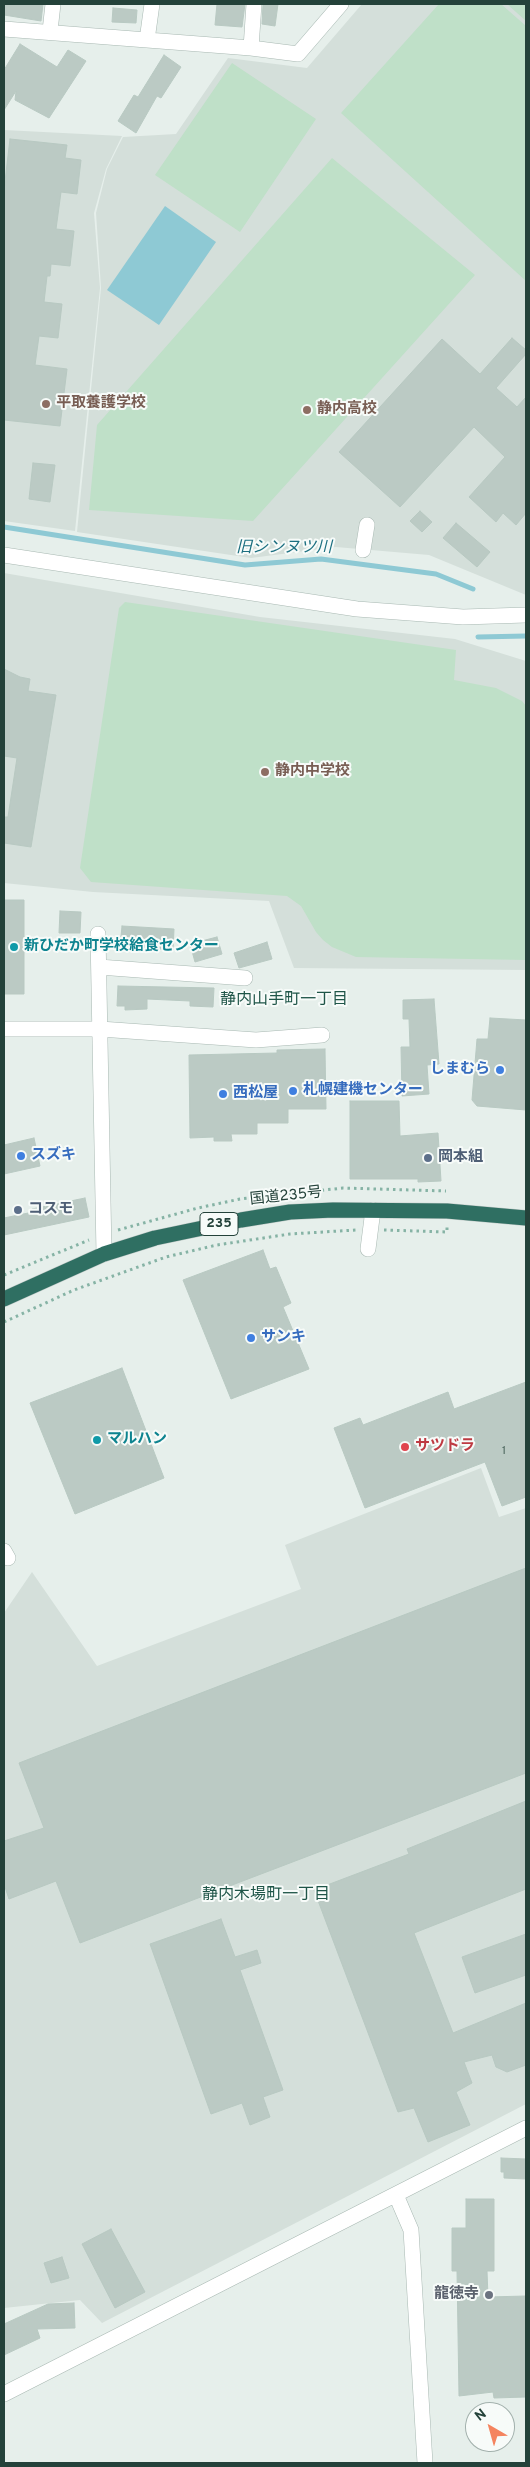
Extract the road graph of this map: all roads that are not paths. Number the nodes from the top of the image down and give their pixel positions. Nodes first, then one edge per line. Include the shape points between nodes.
1 (53, 4) edge
2 (152, 4) edge
3 (254, 4) edge
4 (341, 4) edge
5 (4, 29) edge
6 (50, 31) junction
7 (147, 40) junction
8 (250, 48) junction
9 (367, 525) dead end
10 (364, 550) dead end
11 (4, 555) edge
12 (526, 615) edge
13 (98, 934) dead end
14 (99, 967) junction
15 (245, 978) dead end
16 (4, 1029) edge
17 (100, 1029) junction
18 (322, 1035) dead end
19 (373, 1210) junction
20 (526, 1218) edge
21 (368, 1249) dead end
22 (104, 1254) junction
23 (4, 1299) edge
24 (526, 2128) edge
25 (396, 2194) junction
26 (4, 2394) edge
27 (425, 2463) edge

1 - 6 street
2 - 7 street
3 - 8 street
4 - 8 street via 298,54
5 - 6 street
6 - 7 street
7 - 8 street
9 - 10 street
11 - 12 street via 357,609 463,617
13 - 14 street
14 - 15 street
14 - 17 street
16 - 17 street
17 - 18 street via 256,1040
17 - 22 street
19 - 20 highway, 国道235号 / 235 via 447,1211
19 - 21 street
19 - 22 highway, 国道235号 / 235 via 290,1212 241,1220 156,1238
22 - 23 highway, 国道235号 / 235
24 - 25 street
25 - 26 street
25 - 27 street via 411,2230

